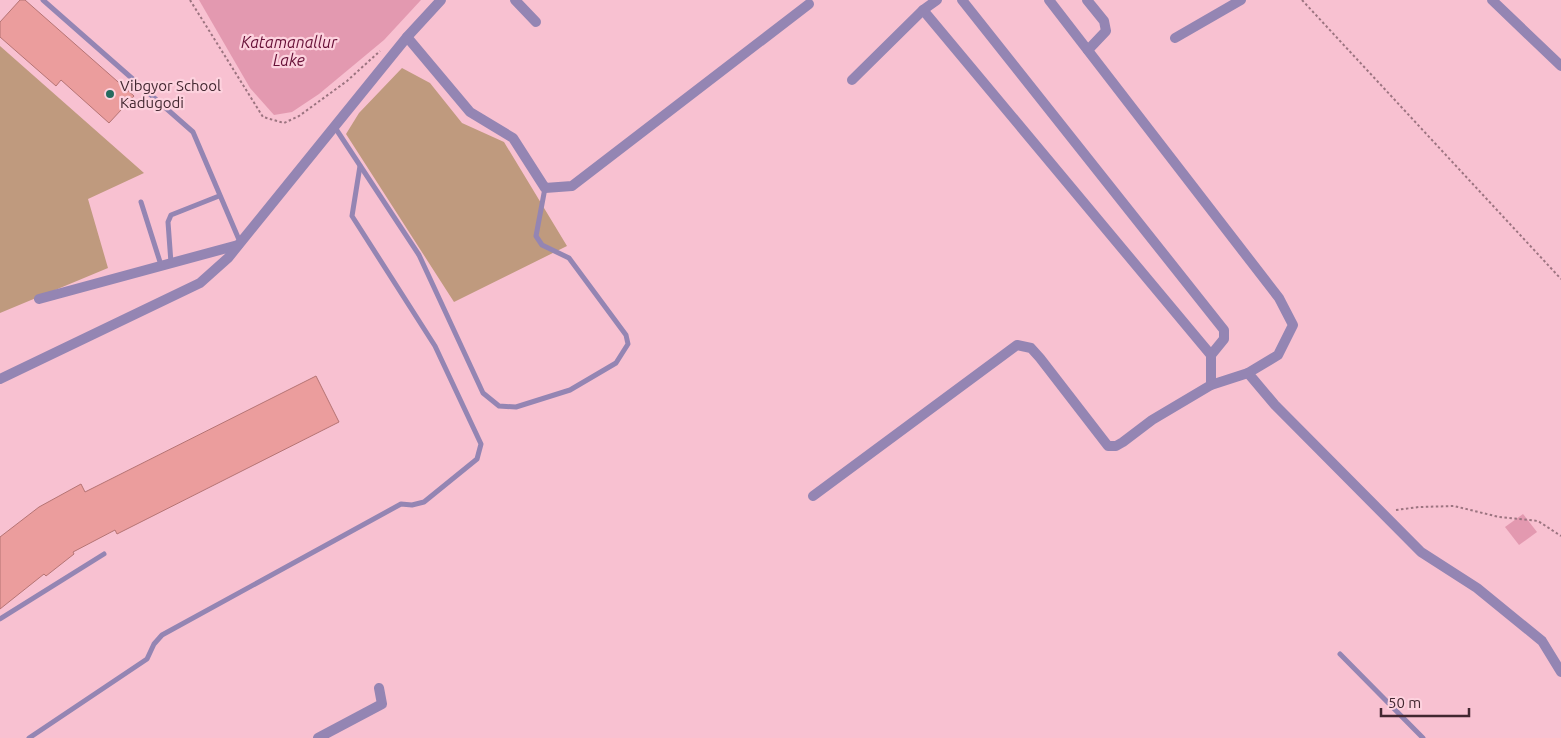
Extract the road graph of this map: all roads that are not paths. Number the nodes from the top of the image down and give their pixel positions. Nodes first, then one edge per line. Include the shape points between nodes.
1 (43, 0) edge
2 (442, 0) edge
3 (515, 0) edge
4 (937, 0) edge
5 (962, 0) edge
6 (1049, 0) edge
7 (1087, 0) edge
8 (1240, 0) edge
9 (1492, 0) edge
10 (809, 4) dead end
11 (923, 10) junction
12 (536, 22) dead end
13 (406, 37) junction
14 (1175, 38) dead end
15 (1088, 50) junction
16 (1561, 66) edge
17 (852, 80) dead end
18 (334, 126) junction
19 (360, 166) junction
20 (545, 188) junction
21 (219, 196) junction
22 (141, 202) dead end
23 (239, 244) junction
24 (166, 265) junction
25 (39, 299) dead end
26 (1211, 355) junction
27 (1248, 373) junction
28 (0, 379) edge
29 (1211, 385) junction
30 (813, 496) dead end
31 (104, 554) dead end
32 (0, 619) edge
33 (1340, 654) dead end
34 (1561, 672) edge
35 (379, 688) dead end
36 (29, 738) edge
37 (318, 738) edge
38 (1423, 738) edge

1 - 21 lane via 193,132
2 - 13 street
3 - 12 street
4 - 11 street
5 - 26 street via 1224,330 1224,339
6 - 15 street
7 - 15 street via 1104,21 1106,30
8 - 14 street
9 - 16 street
10 - 20 street via 572,186
11 - 17 street
11 - 26 street
13 - 18 street
13 - 20 street via 470,112 513,138
15 - 27 street via 1279,298 1293,325 1278,355
18 - 19 lane
18 - 23 street
19 - 20 lane via 419,256 483,393 499,406 516,407 570,390 616,363 628,344 626,335 569,258 542,245 536,236
19 - 36 lane via 352,216 435,346 481,444 477,459 424,502 412,506 400,504 162,635 148,659
21 - 23 lane
21 - 24 lane via 171,215
22 - 24 lane
23 - 24 street
23 - 28 street via 200,283
24 - 25 street
26 - 29 street
27 - 29 street
27 - 34 street via 1275,405 1421,552 1477,588 1542,641
29 - 30 street via 1156,417 1123,442 1108,446 1031,348 1017,345
31 - 32 lane
33 - 38 lane
35 - 37 street via 382,704

